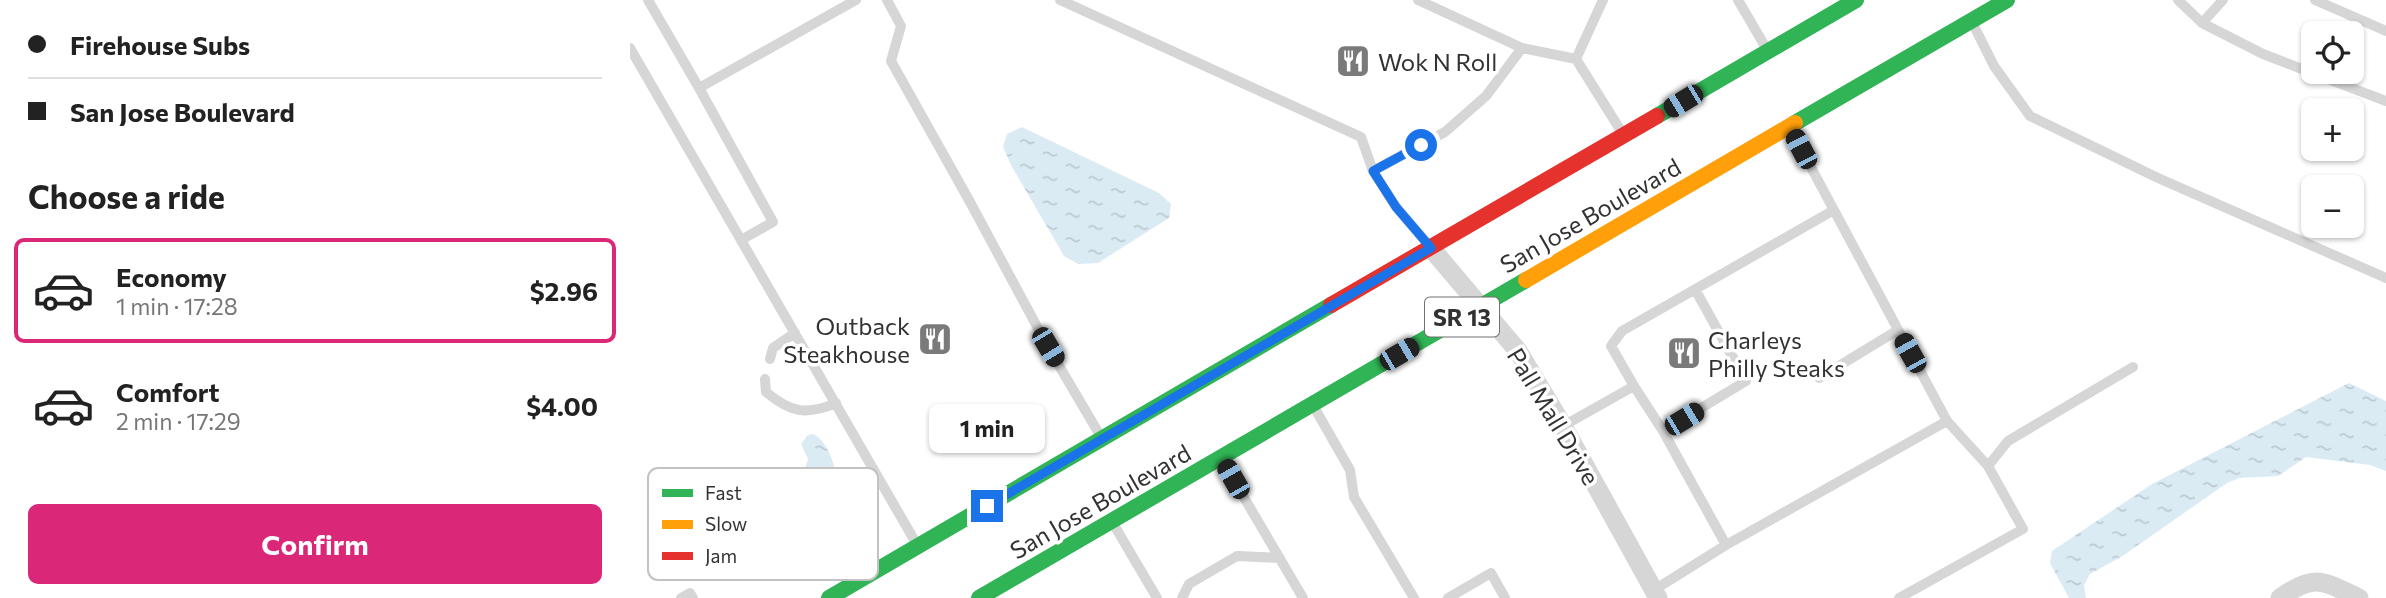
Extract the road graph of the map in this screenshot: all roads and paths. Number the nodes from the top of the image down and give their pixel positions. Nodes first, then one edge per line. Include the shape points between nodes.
1 (648, 0) edge
2 (856, 0) edge
3 (887, 0) edge
4 (1060, 0) edge
5 (1418, 0) edge
6 (1603, 0) edge
7 (1738, 0) edge
8 (1856, 0) edge
9 (2007, 0) edge
10 (2178, 0) edge
11 (2223, 0) edge
12 (2315, 0) edge
13 (1971, 21) junction
14 (2202, 23) junction
15 (2386, 32) edge
16 (630, 48) edge
17 (1522, 48) junction
18 (1768, 51) junction
19 (1576, 59) junction
20 (699, 88) junction
21 (2386, 101) edge
22 (1789, 126) junction
23 (1624, 136) junction
24 (1373, 171) junction
25 (1834, 210) junction
26 (741, 240) junction
27 (1431, 248) junction
28 (2386, 278) edge
29 (1696, 291) junction
30 (1480, 306) junction
31 (1898, 330) junction
32 (795, 333) junction
33 (770, 359) dead end
34 (2133, 367) dead end
35 (1819, 378) dead end
36 (765, 379) dead end
37 (1634, 386) junction
38 (835, 403) junction
39 (1312, 404) junction
40 (1947, 421) junction
41 (1563, 426) junction
42 (1663, 431) junction
43 (1102, 440) junction
44 (1221, 457) junction
45 (1988, 466) junction
46 (873, 468) edge
47 (878, 477) edge
48 (1112, 522) junction
49 (1726, 545) junction
50 (918, 546) junction
51 (1280, 558) junction
52 (878, 569) edge
53 (860, 580) edge
54 (1656, 594) edge
55 (987, 596) edge
56 (681, 598) edge
57 (693, 598) edge
58 (829, 598) edge
59 (1157, 598) edge
60 (1182, 598) edge
61 (1304, 598) edge
62 (1414, 598) edge
63 (1448, 598) edge
64 (1505, 598) edge
65 (1899, 598) edge
66 (2280, 598) edge
67 (2359, 598) edge

1 - 20 lane
2 - 20 lane
3 - 43 lane via 901,26 891,61
4 - 24 lane via 1361,137
5 - 17 lane
6 - 19 lane
7 - 18 lane
8 - 18 main road
9 - 13 main road, San Jose Boulevard / SR 13
10 - 14 lane
11 - 14 lane
12 - 15 lane
13 - 22 main road, San Jose Boulevard / SR 13
13 - 28 lane via 1994,66 2030,116
14 - 21 lane via 2263,54
16 - 26 lane
17 - 19 lane
17 - 24 lane via 1486,96 1445,132
18 - 23 main road
19 - 23 lane
20 - 26 lane via 773,222
22 - 25 lane
22 - 30 main road, San Jose Boulevard / SR 13
23 - 27 main road
24 - 27 lane
25 - 29 lane
25 - 31 lane
26 - 32 lane
27 - 30 street, Pall Mall Drive
27 - 43 main road
29 - 37 lane via 1622,331 1611,346
29 - 42 lane via 1746,381
30 - 39 main road, San Jose Boulevard / SR 13
30 - 41 street, Pall Mall Drive via 1518,351
31 - 35 lane
31 - 40 lane
32 - 33 lane via 773,348
32 - 38 lane
34 - 45 lane via 2008,441
36 - 38 lane via 766,391 784,406 819,411
37 - 41 lane
37 - 42 lane
38 - 46 lane
39 - 44 main road, San Jose Boulevard / SR 13
39 - 62 lane via 1350,470 1354,497
40 - 45 lane
40 - 49 lane
41 - 54 street, Pall Mall Drive
42 - 49 lane
43 - 50 main road
44 - 48 main road, San Jose Boulevard / SR 13
44 - 51 lane
45 - 65 lane via 2023,529
47 - 50 lane
48 - 55 main road, San Jose Boulevard / SR 13
48 - 59 lane
49 - 54 lane
50 - 52 main road
51 - 60 lane via 1237,556 1189,584
51 - 61 lane
53 - 58 main road
56 - 57 lane via 690,593
63 - 64 lane via 1490,573
66 - 67 street via 2306,583 2323,581

